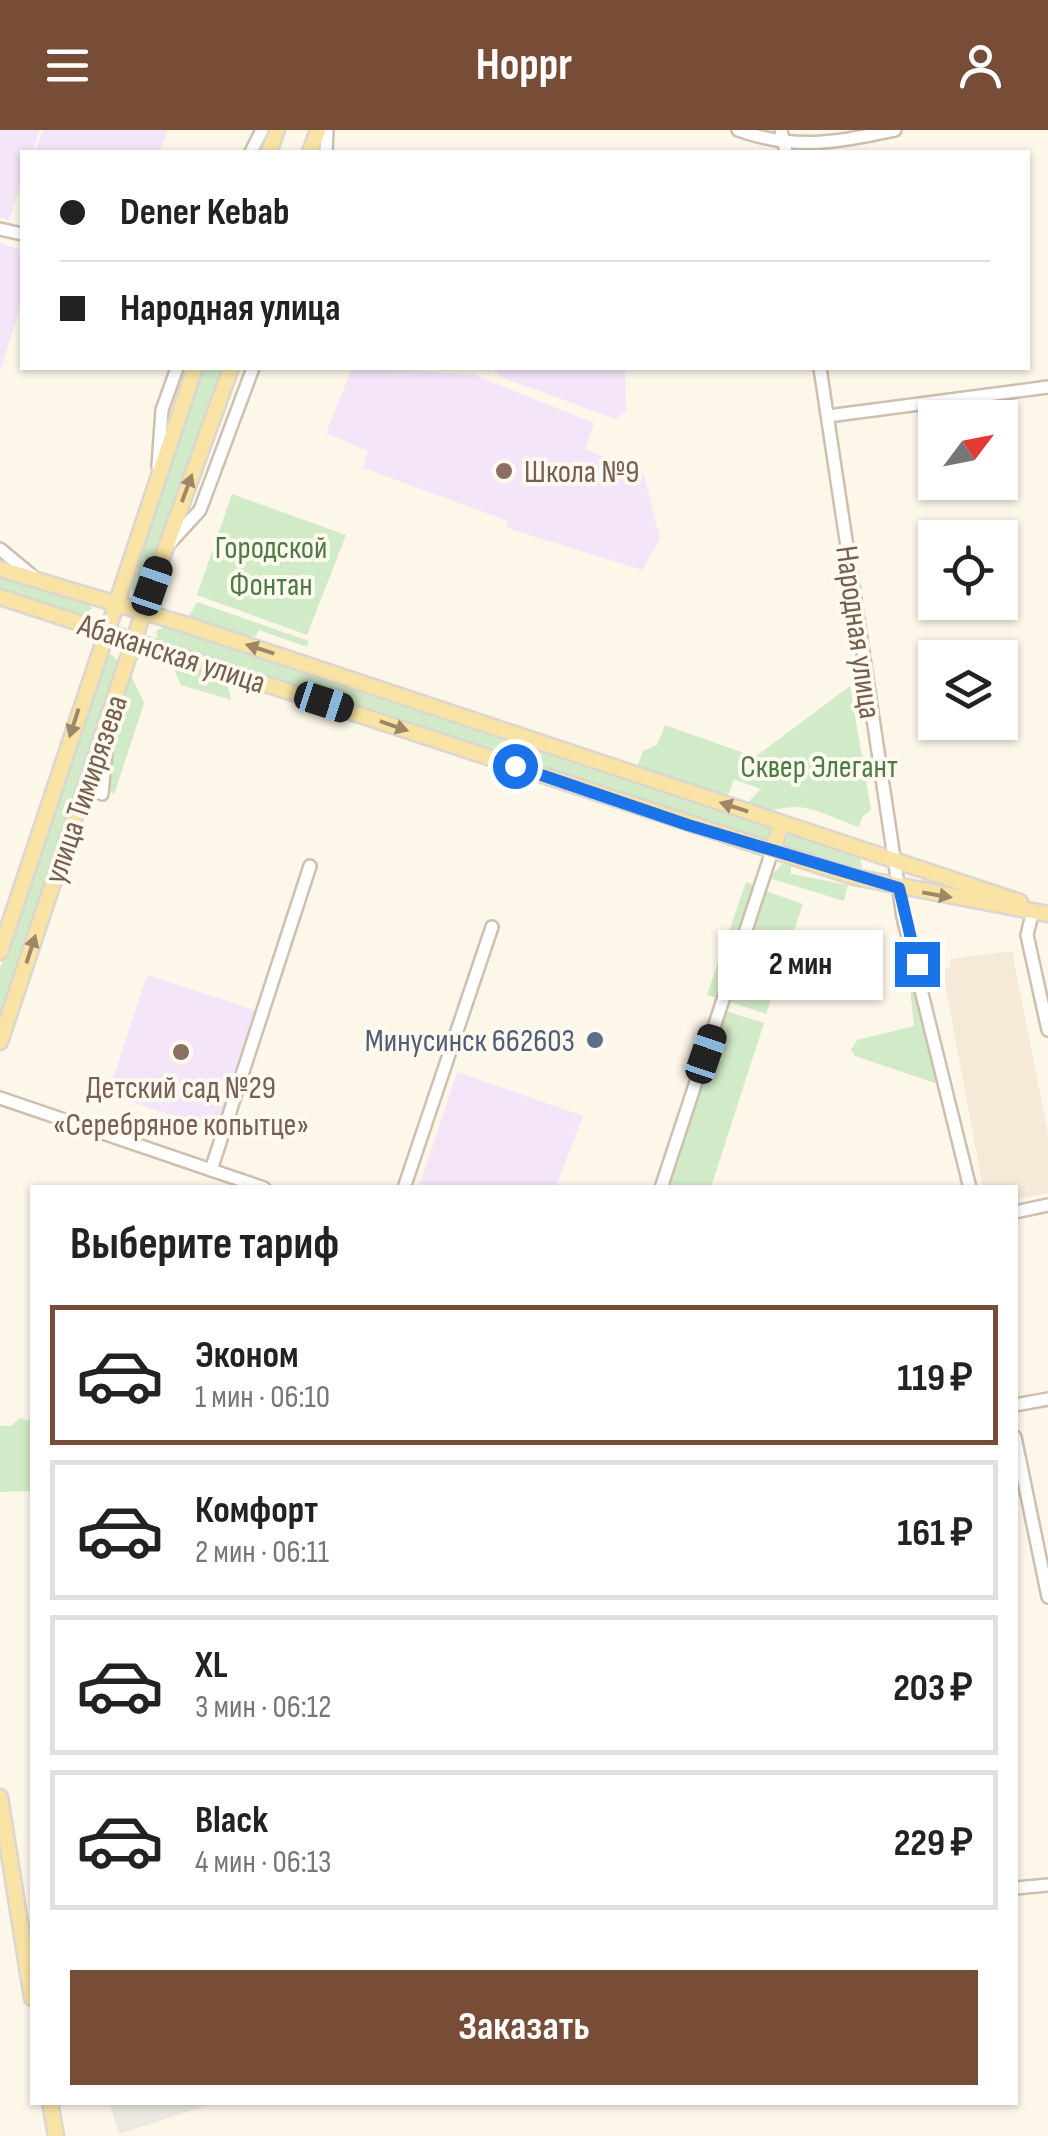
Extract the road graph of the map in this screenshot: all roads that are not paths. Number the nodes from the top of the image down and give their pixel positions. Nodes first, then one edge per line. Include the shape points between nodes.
1 (738, 130) edge
2 (782, 130) edge
3 (895, 130) edge
4 (785, 148) edge
5 (175, 370) edge
6 (194, 370) edge
7 (231, 370) edge
8 (252, 370) edge
9 (820, 370) edge
10 (1048, 387) edge
11 (828, 416) junction
12 (157, 478) junction
13 (166, 547) junction
14 (0, 549) edge
15 (0, 569) edge
16 (39, 582) junction
17 (0, 597) edge
18 (114, 604) junction
19 (144, 612) junction
20 (105, 630) junction
21 (135, 639) junction
22 (110, 716) junction
23 (102, 794) dead end
24 (782, 823) junction
25 (863, 850) junction
26 (772, 851) junction
27 (893, 859) junction
28 (310, 866) dead end
29 (858, 878) junction
30 (899, 888) junction
31 (1041, 912) edge
32 (492, 927) dead end
33 (0, 952) edge
34 (1048, 1030) edge
35 (0, 1042) edge
36 (0, 1098) edge
37 (211, 1170) junction
38 (255, 1185) edge
39 (405, 1185) edge
40 (662, 1185) edge
41 (969, 1185) edge
42 (1048, 1205) edge
43 (1018, 1211) edge
44 (1048, 1398) edge
45 (1018, 1404) edge
46 (1018, 1452) edge
47 (1048, 1597) edge
48 (0, 1797) edge
49 (1048, 1884) edge
50 (1018, 1888) edge
51 (28, 1942) edge
52 (30, 1970) edge
53 (51, 2105) edge
54 (56, 2136) edge

1 - 4 street
2 - 4 street
3 - 4 street
5 - 12 street via 162,410
6 - 12 main road, улица Тимирязева
13 -> 7 main road, улица Тимирязева
8 - 13 street via 200,510
9 - 11 street, Народная улица
10 - 11 street
11 - 27 street, Народная улица
12 - 18 main road, улица Тимирязева
13 - 19 main road, улица Тимирязева
14 - 16 street
15 - 16 main road, Абаканская улица
16 - 18 main road, Абаканская улица
17 - 20 main road, Абаканская улица
18 - 19 main road, Абаканская улица
18 - 20 main road, улица Тимирязева
19 - 21 main road, улица Тимирязева
24 -> 19 main road, Абаканская улица
20 - 21 main road, Абаканская улица
20 -> 33 main road, улица Тимирязева
21 - 22 main road, улица Тимирязева
21 -> 26 main road, Абаканская улица
22 - 23 street
35 -> 22 main road, улица Тимирязева
24 - 25 main road, Абаканская улица
24 - 26 main road
25 - 27 main road, Абаканская улица
25 - 29 main road via 872,866
26 - 29 main road, Абаканская улица
26 - 40 street
27 - 30 street, Народная улица
27 - 31 main road, Абаканская улица
28 - 37 street
29 - 30 main road, Абаканская улица
30 -> 31 main road, Абаканская улица
30 - 41 street, Народная улица
31 - 34 street via 1028,935
32 - 39 street
36 - 37 street
37 - 38 street
42 - 43 street
44 - 45 street
46 - 47 street
48 - 51 main road
49 - 50 street
51 - 52 main road
53 - 54 main road

